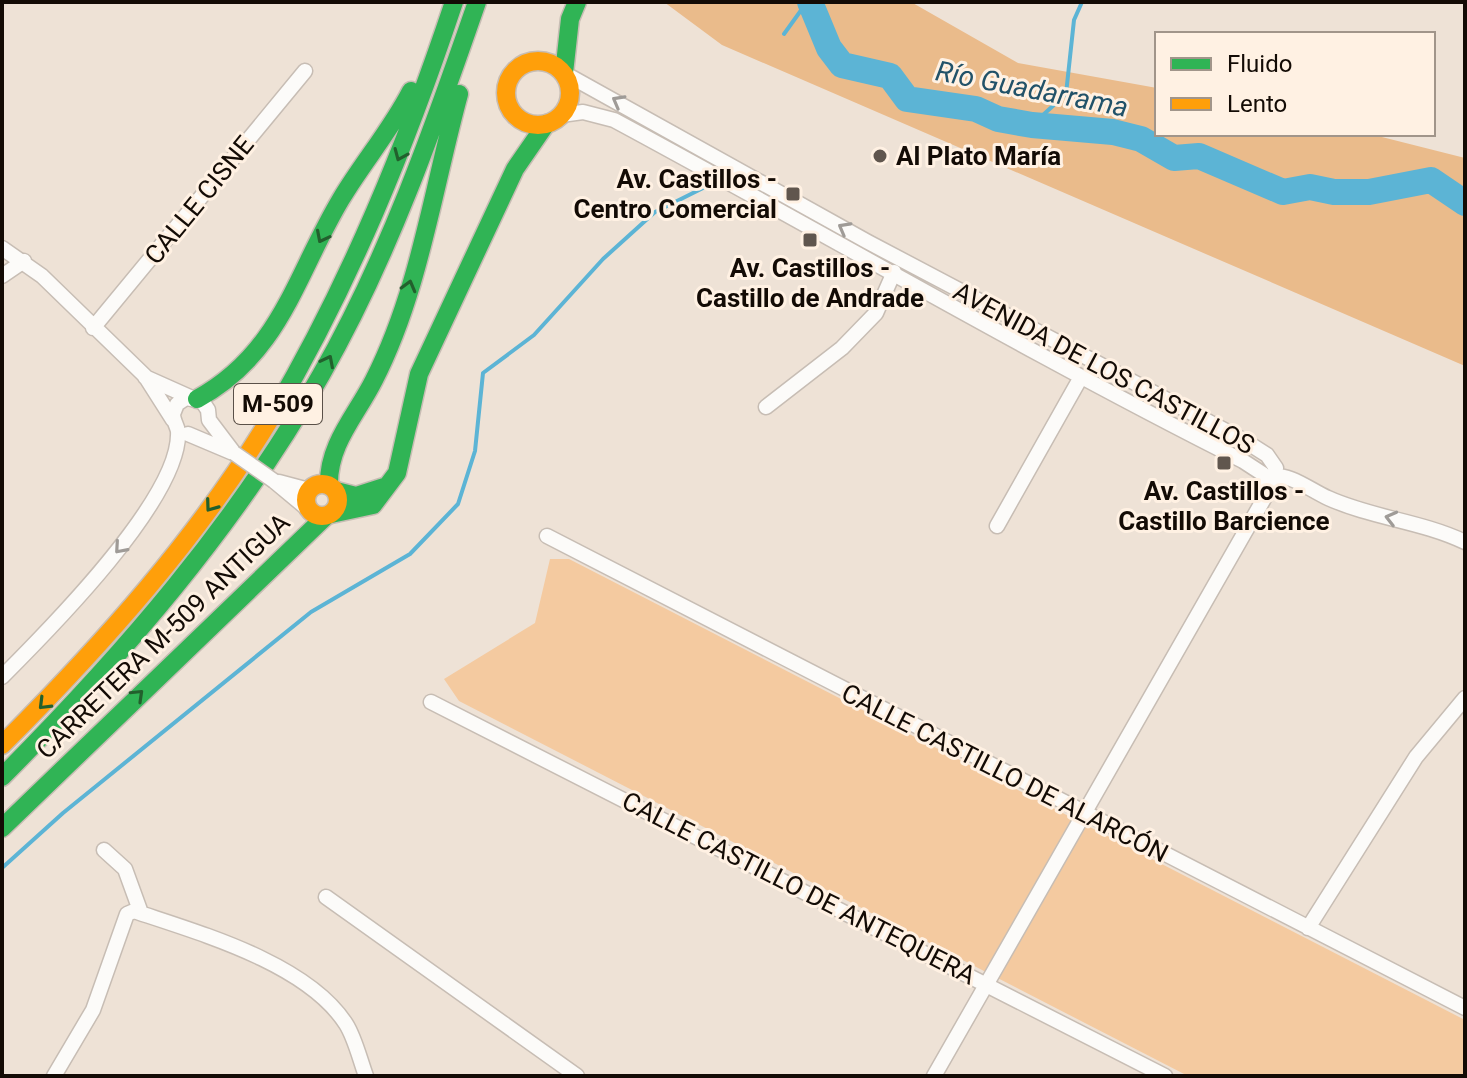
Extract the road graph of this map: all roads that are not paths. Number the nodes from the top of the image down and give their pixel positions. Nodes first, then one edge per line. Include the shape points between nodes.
1 (454, 2) edge
2 (476, 4) edge
3 (573, 11) edge
4 (446, 26) junction
5 (538, 60) junction
6 (305, 71) dead end
7 (564, 73) junction
8 (520, 120) junction
9 (553, 120) junction
10 (515, 169) junction
11 (2, 248) edge
12 (24, 261) junction
13 (894, 272) junction
14 (2, 276) edge
15 (93, 328) junction
16 (145, 376) junction
17 (1081, 377) junction
18 (194, 398) junction
19 (766, 407) dead end
20 (209, 420) junction
21 (180, 428) junction
22 (234, 453) junction
23 (1270, 477) junction
24 (274, 481) junction
25 (390, 484) junction
26 (333, 488) junction
27 (309, 490) junction
28 (322, 514) junction
29 (997, 526) dead end
30 (547, 536) dead end
31 (1465, 542) edge
32 (2, 677) edge
33 (1465, 698) edge
34 (431, 702) dead end
35 (2, 745) edge
36 (2, 777) edge
37 (1082, 814) junction
38 (2, 828) edge
39 (104, 850) dead end
40 (326, 897) dead end
41 (141, 913) junction
42 (1308, 928) junction
43 (987, 983) junction
44 (1465, 1008) edge
45 (54, 1076) edge
46 (366, 1076) edge
47 (577, 1076) edge
48 (934, 1076) edge
49 (1165, 1076) edge

1 - 4 main road, M-509
26 -> 2 main road via 332,447 362,404 402,313 477,35
36 -> 2 main road, M-509 via 71,709 192,565 320,377 387,241
3 - 5 main road
3 - 7 main road
4 -> 18 main road via 401,113 341,200 286,307 245,370 222,388
4 -> 35 main road, M-509 via 410,130 339,295 260,434 213,504 123,618
5 - 7 main road
5 - 8 main road via 517,68 506,85 508,105
6 - 15 street, CALLE CISNE
7 - 9 main road via 570,95
23 -> 7 street, AVENIDA DE LOS CASTILLOS via 1273,462 1245,441 868,242
8 - 9 main road
8 - 10 main road, CARRETERA M-509 ANTIGUA
9 - 10 main road, CARRETERA M-509 ANTIGUA
9 - 13 street, AVENIDA DE LOS CASTILLOS via 583,112 614,120
10 - 25 main road, CARRETERA M-509 ANTIGUA via 419,374 404,449
11 - 12 street
12 - 14 street
12 - 15 street
13 - 17 street, AVENIDA DE LOS CASTILLOS
13 - 19 street via 876,313 842,348
15 - 16 street
16 - 18 street
16 - 21 street
17 - 23 street, AVENIDA DE LOS CASTILLOS
17 - 29 street
18 - 20 street via 208,410
18 - 21 street via 177,404
20 - 21 street via 201,431
20 - 22 street
21 - 22 street
21 -> 32 street via 155,497 130,536
22 - 24 street, bridge
31 -> 23 street
23 - 37 street, AVENIDA DE LOS CASTILLOS via 1265,496
24 - 27 street
24 - 28 street
25 - 26 main road via 356,496
25 - 28 main road, CARRETERA M-509 ANTIGUA via 373,505
26 - 27 main road via 320,484
26 - 28 main road via 338,504
27 - 28 main road via 306,503
38 -> 28 main road, CARRETERA M-509 ANTIGUA
30 - 37 street, CALLE CASTILLO DE ALARCÓN
33 - 42 street via 1416,757
34 - 43 street, CALLE CASTILLO DE ANTEQUERA
37 - 42 street, CALLE CASTILLO DE ALARCÓN
37 - 43 street, AVENIDA DE LOS CASTILLOS
39 - 41 street via 125,869
40 - 47 street
41 - 45 street via 127,914 93,1010
41 - 46 street via 221,942 305,982 346,1024
42 - 44 street, CALLE CASTILLO DE ALARCÓN
43 - 48 street, AVENIDA DE LOS CASTILLOS
43 - 49 street, CALLE CASTILLO DE ANTEQUERA

